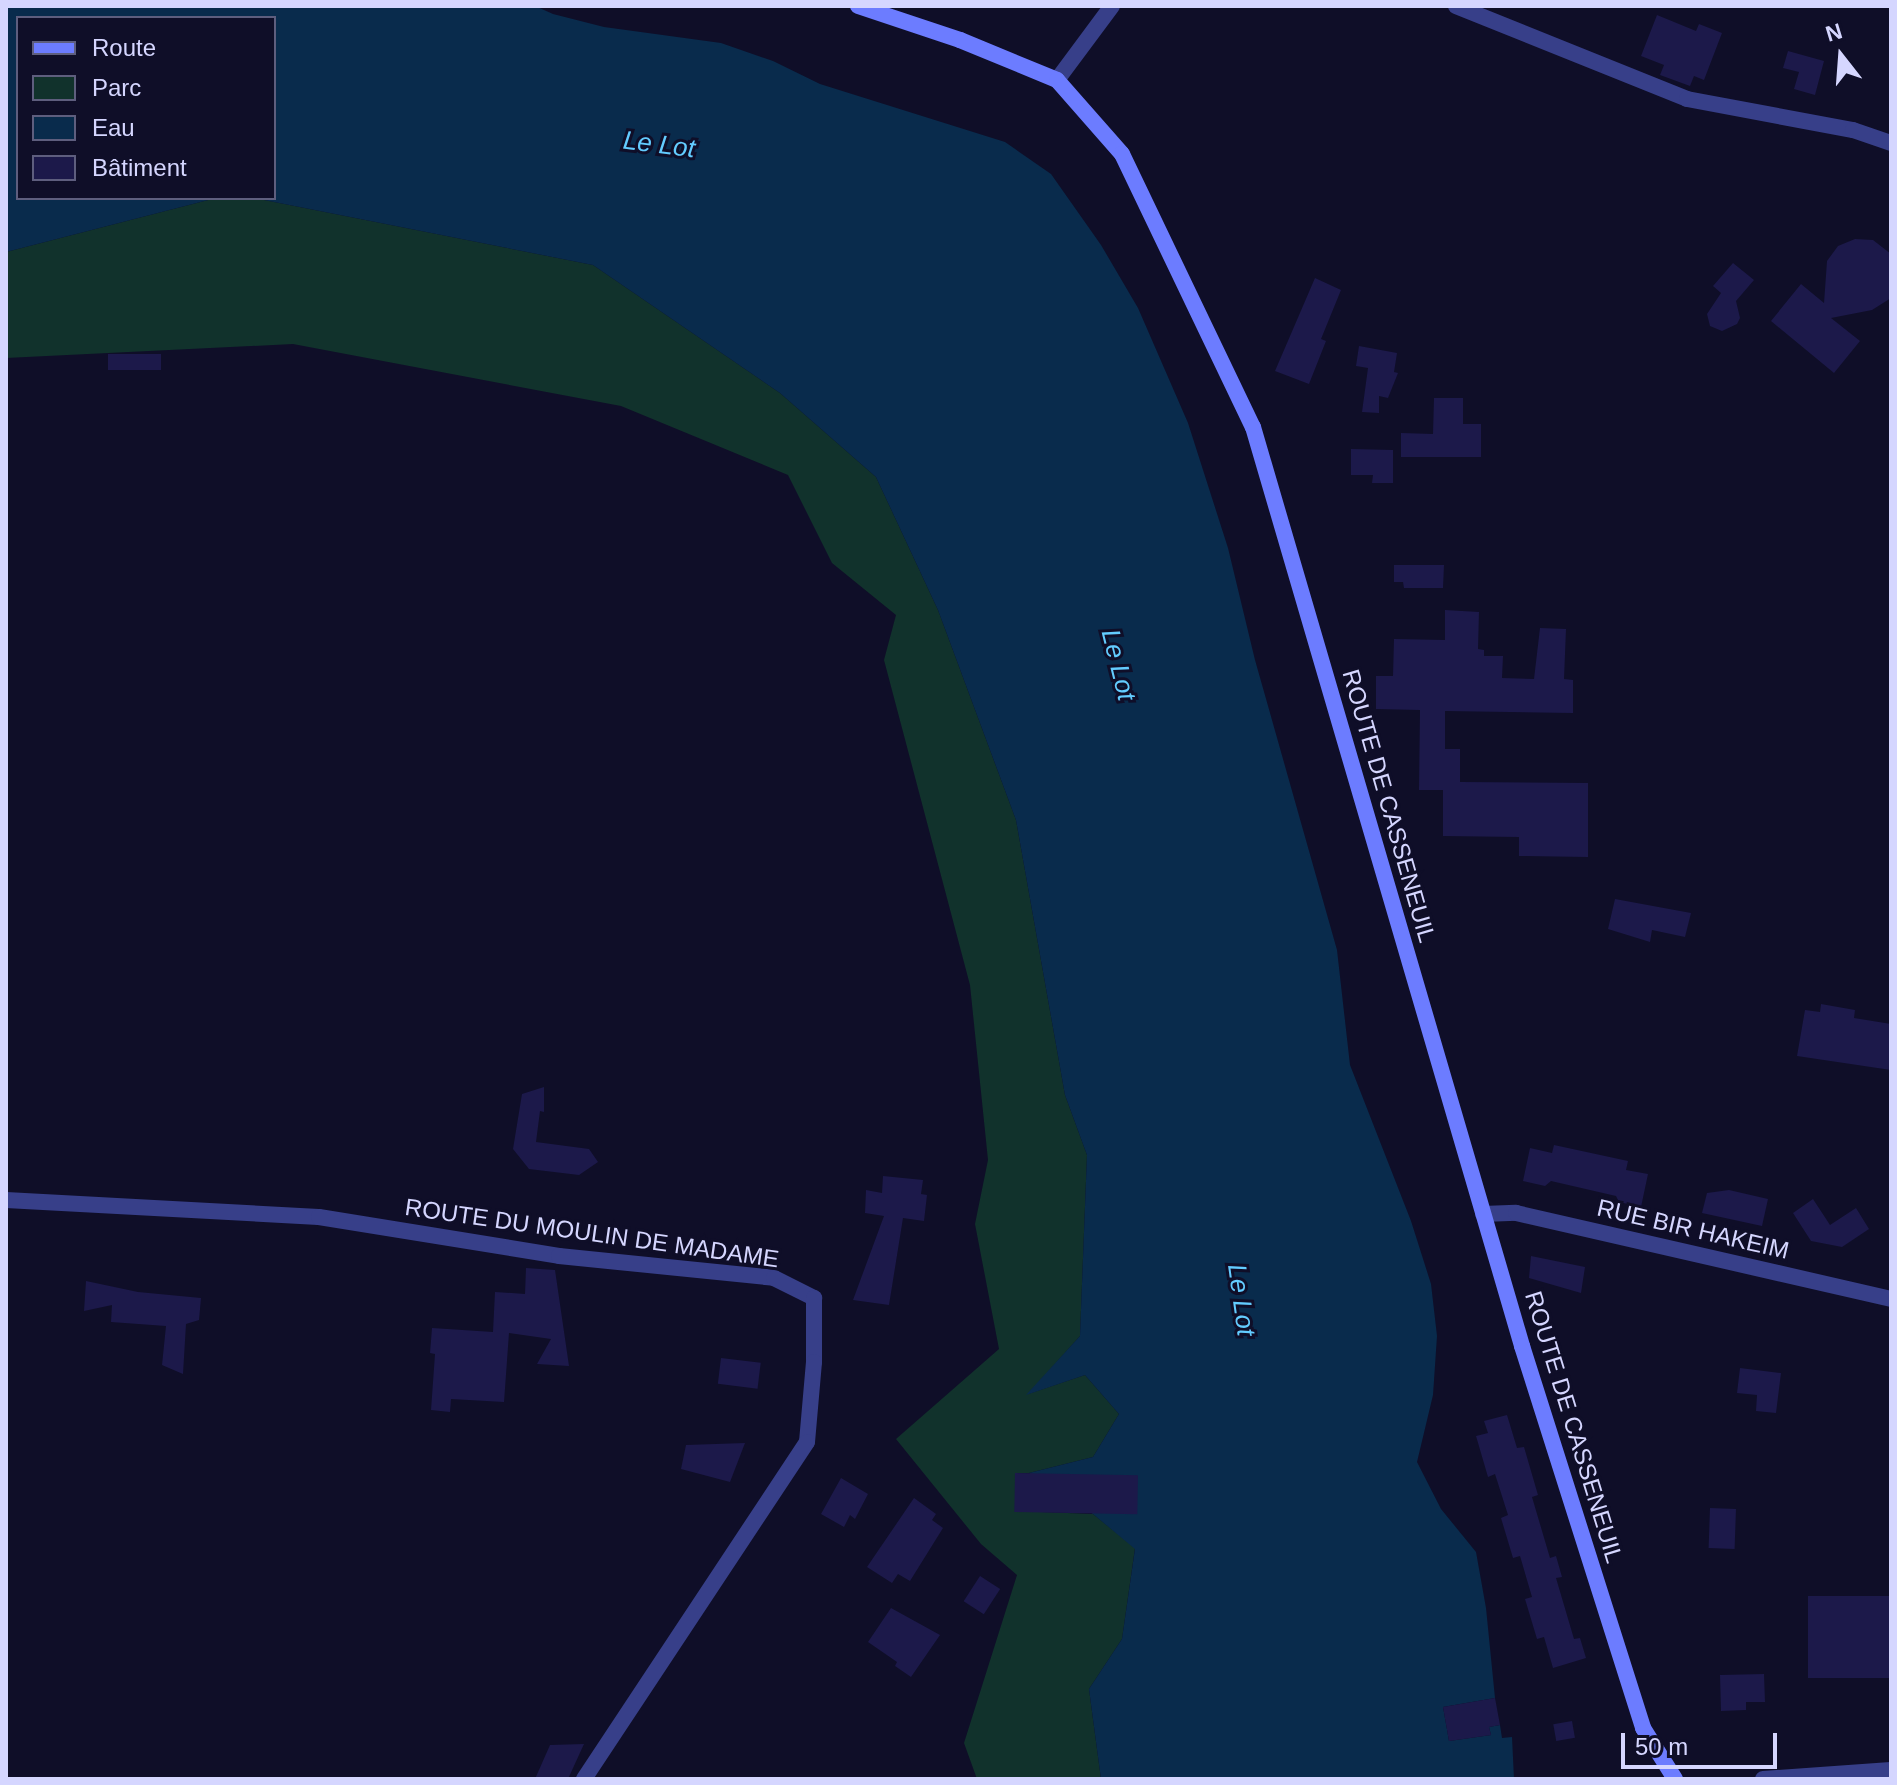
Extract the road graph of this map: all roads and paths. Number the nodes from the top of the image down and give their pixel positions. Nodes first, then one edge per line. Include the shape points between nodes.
1 (858, 6) edge
2 (1112, 6) edge
3 (1456, 6) edge
4 (1057, 80) junction
5 (1891, 143) edge
6 (6, 1200) edge
7 (1483, 1214) junction
8 (1891, 1299) edge
9 (1891, 1770) edge
10 (584, 1779) edge
11 (1675, 1779) edge
12 (1763, 1779) edge

1 - 4 main road, ROUTE DE CASSENEUIL
2 - 4 street
3 - 5 street via 1687,99 1853,130
4 - 7 main road, ROUTE DE CASSENEUIL via 1122,154 1253,427
6 - 10 street, ROUTE DU MOULIN DE MADAME via 319,1217 559,1256 774,1278 814,1298 807,1442
7 - 8 street, RUE BIR HAKEIM via 1516,1213
7 - 11 main road, ROUTE DE CASSENEUIL via 1643,1728
9 - 12 street

